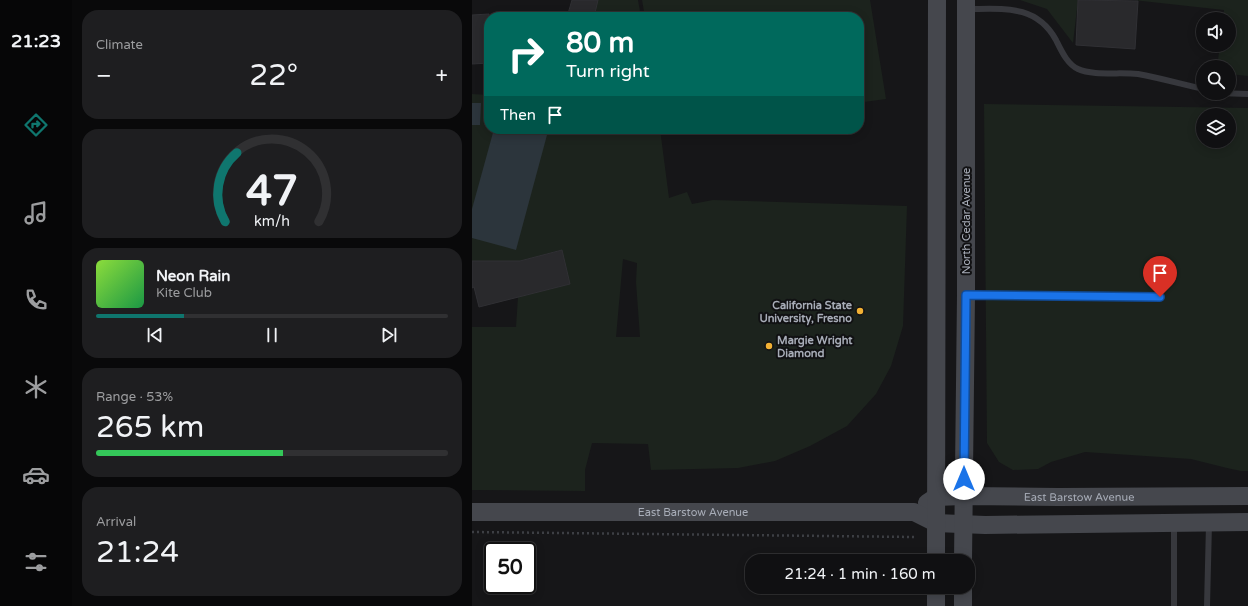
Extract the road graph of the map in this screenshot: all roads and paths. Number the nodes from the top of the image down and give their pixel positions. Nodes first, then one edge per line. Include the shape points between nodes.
1 (937, 0) edge
2 (966, 5) edge
3 (1196, 87) edge
4 (1236, 94) edge
5 (1248, 94) edge
6 (966, 295) junction
7 (1160, 297) dead end
8 (964, 496) junction
9 (1248, 496) edge
10 (936, 497) junction
11 (472, 512) edge
12 (914, 512) junction
13 (1248, 522) edge
14 (936, 523) junction
15 (1174, 523) junction
16 (1209, 523) junction
17 (963, 524) junction
18 (472, 532) edge
19 (914, 537) dead end
20 (936, 554) edge
21 (963, 554) edge
22 (936, 594) edge
23 (963, 594) edge
24 (936, 606) edge
25 (963, 606) edge
26 (1174, 606) edge
27 (1207, 606) edge

1 - 10 main road
2 - 3 lane via 1017,10 1031,15 1054,37 1066,59 1076,68 1088,72 1122,72
2 - 6 main road, North Cedar Avenue
4 - 5 lane
6 - 7 lane
6 - 8 main road, North Cedar Avenue
8 - 9 main road, East Barstow Avenue
8 - 10 main road, East Barstow Avenue
8 - 17 main road, North Cedar Avenue
10 - 12 main road
10 - 14 main road
11 - 12 main road, East Barstow Avenue
12 - 14 main road, East Barstow Avenue
13 - 16 main road, East Barstow Avenue
14 - 17 main road, East Barstow Avenue
14 - 20 main road
15 - 16 main road, East Barstow Avenue
15 - 17 main road, East Barstow Avenue
15 - 26 lane
16 - 27 lane
17 - 21 main road, North Cedar Avenue
18 - 19 path
22 - 24 main road
23 - 25 main road

